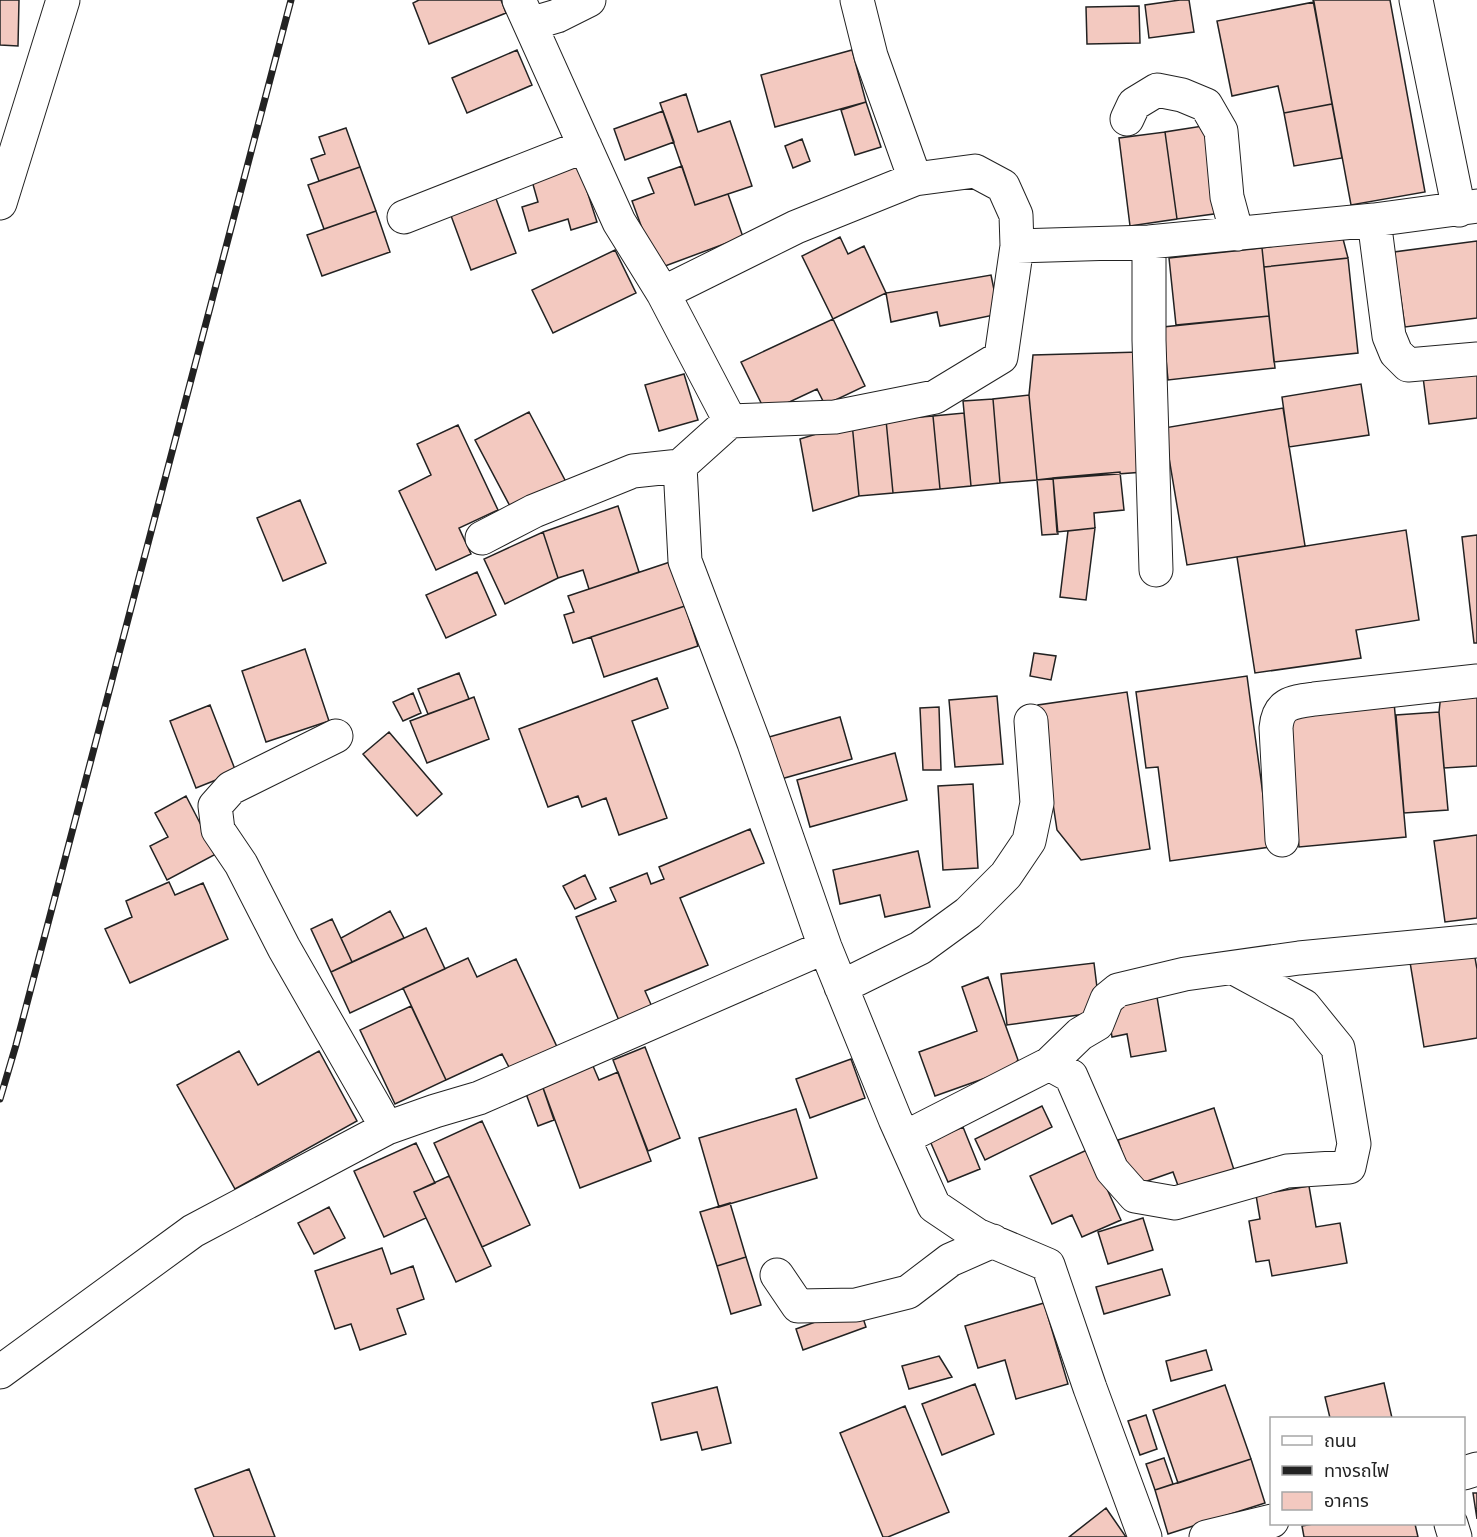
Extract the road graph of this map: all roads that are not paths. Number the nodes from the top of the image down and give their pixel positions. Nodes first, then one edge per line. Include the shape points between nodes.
1 (63, 0) edge
2 (589, 0) edge
3 (857, 0) edge
4 (1416, 0) edge
5 (524, 12) edge
6 (1127, 119) dead end
7 (585, 147) junction
8 (915, 179) junction
9 (0, 203) edge
10 (1468, 208) edge
11 (404, 217) dead end
12 (1374, 220) junction
13 (1237, 234) junction
14 (1149, 242) junction
15 (1017, 246) junction
16 (663, 293) junction
17 (1477, 359) edge
18 (730, 421) junction
19 (680, 466) junction
20 (483, 538) dead end
21 (1156, 570) dead end
22 (1477, 681) edge
23 (1031, 721) dead end
24 (336, 736) dead end
25 (1282, 840) dead end
26 (1477, 941) edge
27 (825, 947) junction
28 (1234, 968) junction
29 (841, 987) junction
30 (1049, 1064) junction
31 (387, 1128) junction
32 (904, 1138) junction
33 (993, 1241) junction
34 (777, 1275) dead end
35 (0, 1372) edge
36 (1270, 1521) edge
37 (1144, 1537) edge
38 (1206, 1537) edge

1 - 9 street
2 - 5 street via 557,16
3 - 8 street via 871,56
4 - 10 street
5 - 7 street
6 - 13 street via 1134,104 1157,90 1182,94 1206,105 1221,131 1227,197
7 - 11 street
7 - 16 street via 620,222
8 - 15 street via 975,171 1003,186 1016,214
8 - 16 street via 796,227
10 - 12 street
12 - 13 street
12 - 17 street via 1389,336 1396,353 1408,365
13 - 14 street
14 - 15 street
14 - 21 street
15 - 18 street via 1001,357 935,397 835,417
16 - 18 street
18 - 19 street
19 - 20 street via 633,471 534,511
19 - 27 street via 685,561
22 - 25 street via 1298,701 1284,707 1277,717 1276,729
23 - 29 street via 1036,803 1029,841 1006,874 968,914 920,948
24 - 31 street via 231,788 215,806 218,830 241,864 284,948
26 - 28 street
27 - 29 street
27 - 31 street via 478,1098
28 - 30 street via 1185,974 1118,990 1107,999 1097,1024 1080,1034
28 - 30 street via 1304,1006 1338,1048 1354,1144 1349,1167 1287,1171 1175,1203 1135,1196 1112,1170 1071,1076
29 - 32 street
30 - 32 street
31 - 35 street via 193,1231
32 - 33 street via 934,1206
33 - 34 street via 950,1260 908,1292 856,1305 798,1306
33 - 37 street via 1047,1265
36 - 38 street

